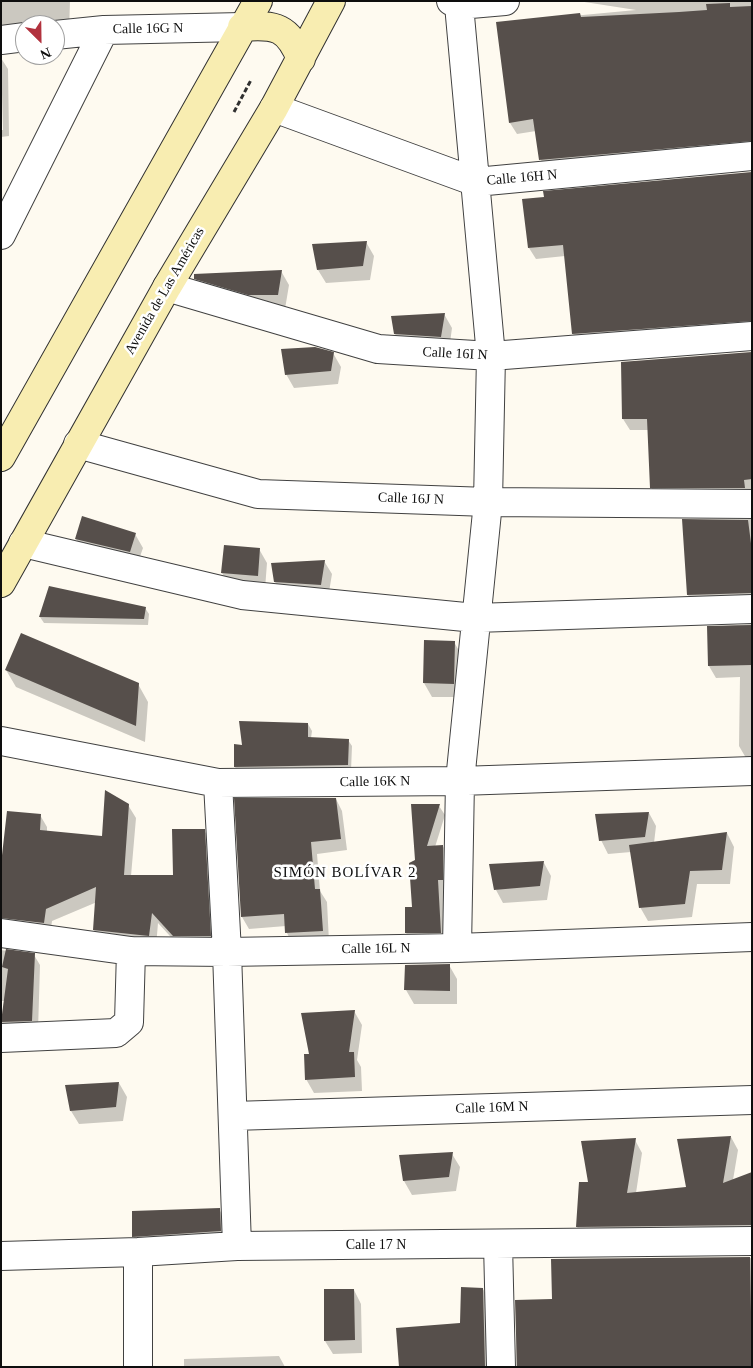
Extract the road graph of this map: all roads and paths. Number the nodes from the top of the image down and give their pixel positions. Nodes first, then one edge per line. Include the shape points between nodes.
1 (258, 1) edge
2 (331, 1) edge
3 (505, 1) edge
4 (455, 3) edge
5 (242, 27) junction
6 (104, 30) junction
7 (65, 33) edge
8 (15, 38) edge
9 (1, 40) edge
10 (301, 60) junction
11 (274, 108) junction
12 (752, 156) edge
13 (476, 182) junction
14 (4, 225) edge
15 (167, 287) junction
16 (752, 336) edge
17 (491, 356) junction
18 (78, 444) junction
19 (1, 457) edge
20 (488, 502) junction
21 (752, 504) edge
22 (23, 543) junction
23 (1, 583) edge
24 (752, 608) edge
25 (475, 618) junction
26 (1, 741) edge
27 (752, 771) edge
28 (460, 781) junction
29 (218, 783) junction
30 (1, 933) edge
31 (752, 937) edge
32 (457, 948) junction
33 (131, 951) junction
34 (227, 952) junction
35 (1, 1038) edge
36 (752, 1100) edge
37 (233, 1116) junction
38 (752, 1241) edge
39 (498, 1244) junction
40 (237, 1246) junction
41 (138, 1252) junction
42 (1, 1256) edge
43 (138, 1367) edge
44 (501, 1367) edge

1 - 5 main road
2 - 10 main road, Avenida de Las Américas
3 - 4 street
4 - 13 street
5 - 6 street, Calle 16G N
5 - 10 main road via 278,28 294,41
5 - 19 main road
6 - 7 street, Calle 16G N
6 - 14 street
8 - 9 street
10 - 11 main road, Avenida de Las Américas
11 - 13 street, Calle 16H N
11 - 15 main road, Avenida de Las Américas
12 - 13 street, Calle 16H N
13 - 17 street
15 - 17 street, Calle 16I N via 378,349
15 - 18 main road, Avenida de Las Américas
16 - 17 street, Calle 16I N
17 - 20 street
18 - 20 street, Calle 16J N via 258,494
18 - 22 main road, Avenida de Las Américas
20 - 21 street, Calle 16J N
20 - 25 street
22 - 23 main road, Avenida de Las Américas
22 - 25 street via 242,595
24 - 25 street
25 - 28 street
26 - 29 street, Calle 16K N
27 - 28 street, Calle 16K N
28 - 29 street, Calle 16K N
28 - 32 street
29 - 34 street
30 - 33 street, Calle 16L N
31 - 32 street, Calle 16L N
32 - 34 street, Calle 16L N
33 - 34 street, Calle 16L N
33 - 35 street via 129,1022 124,1028 116,1033
34 - 37 street
36 - 37 street, Calle 16M N
37 - 40 street
38 - 39 street, Calle 17 N
39 - 40 street, Calle 17 N
39 - 44 street
40 - 41 street, Calle 17 N
41 - 42 street, Calle 17 N
41 - 43 street

